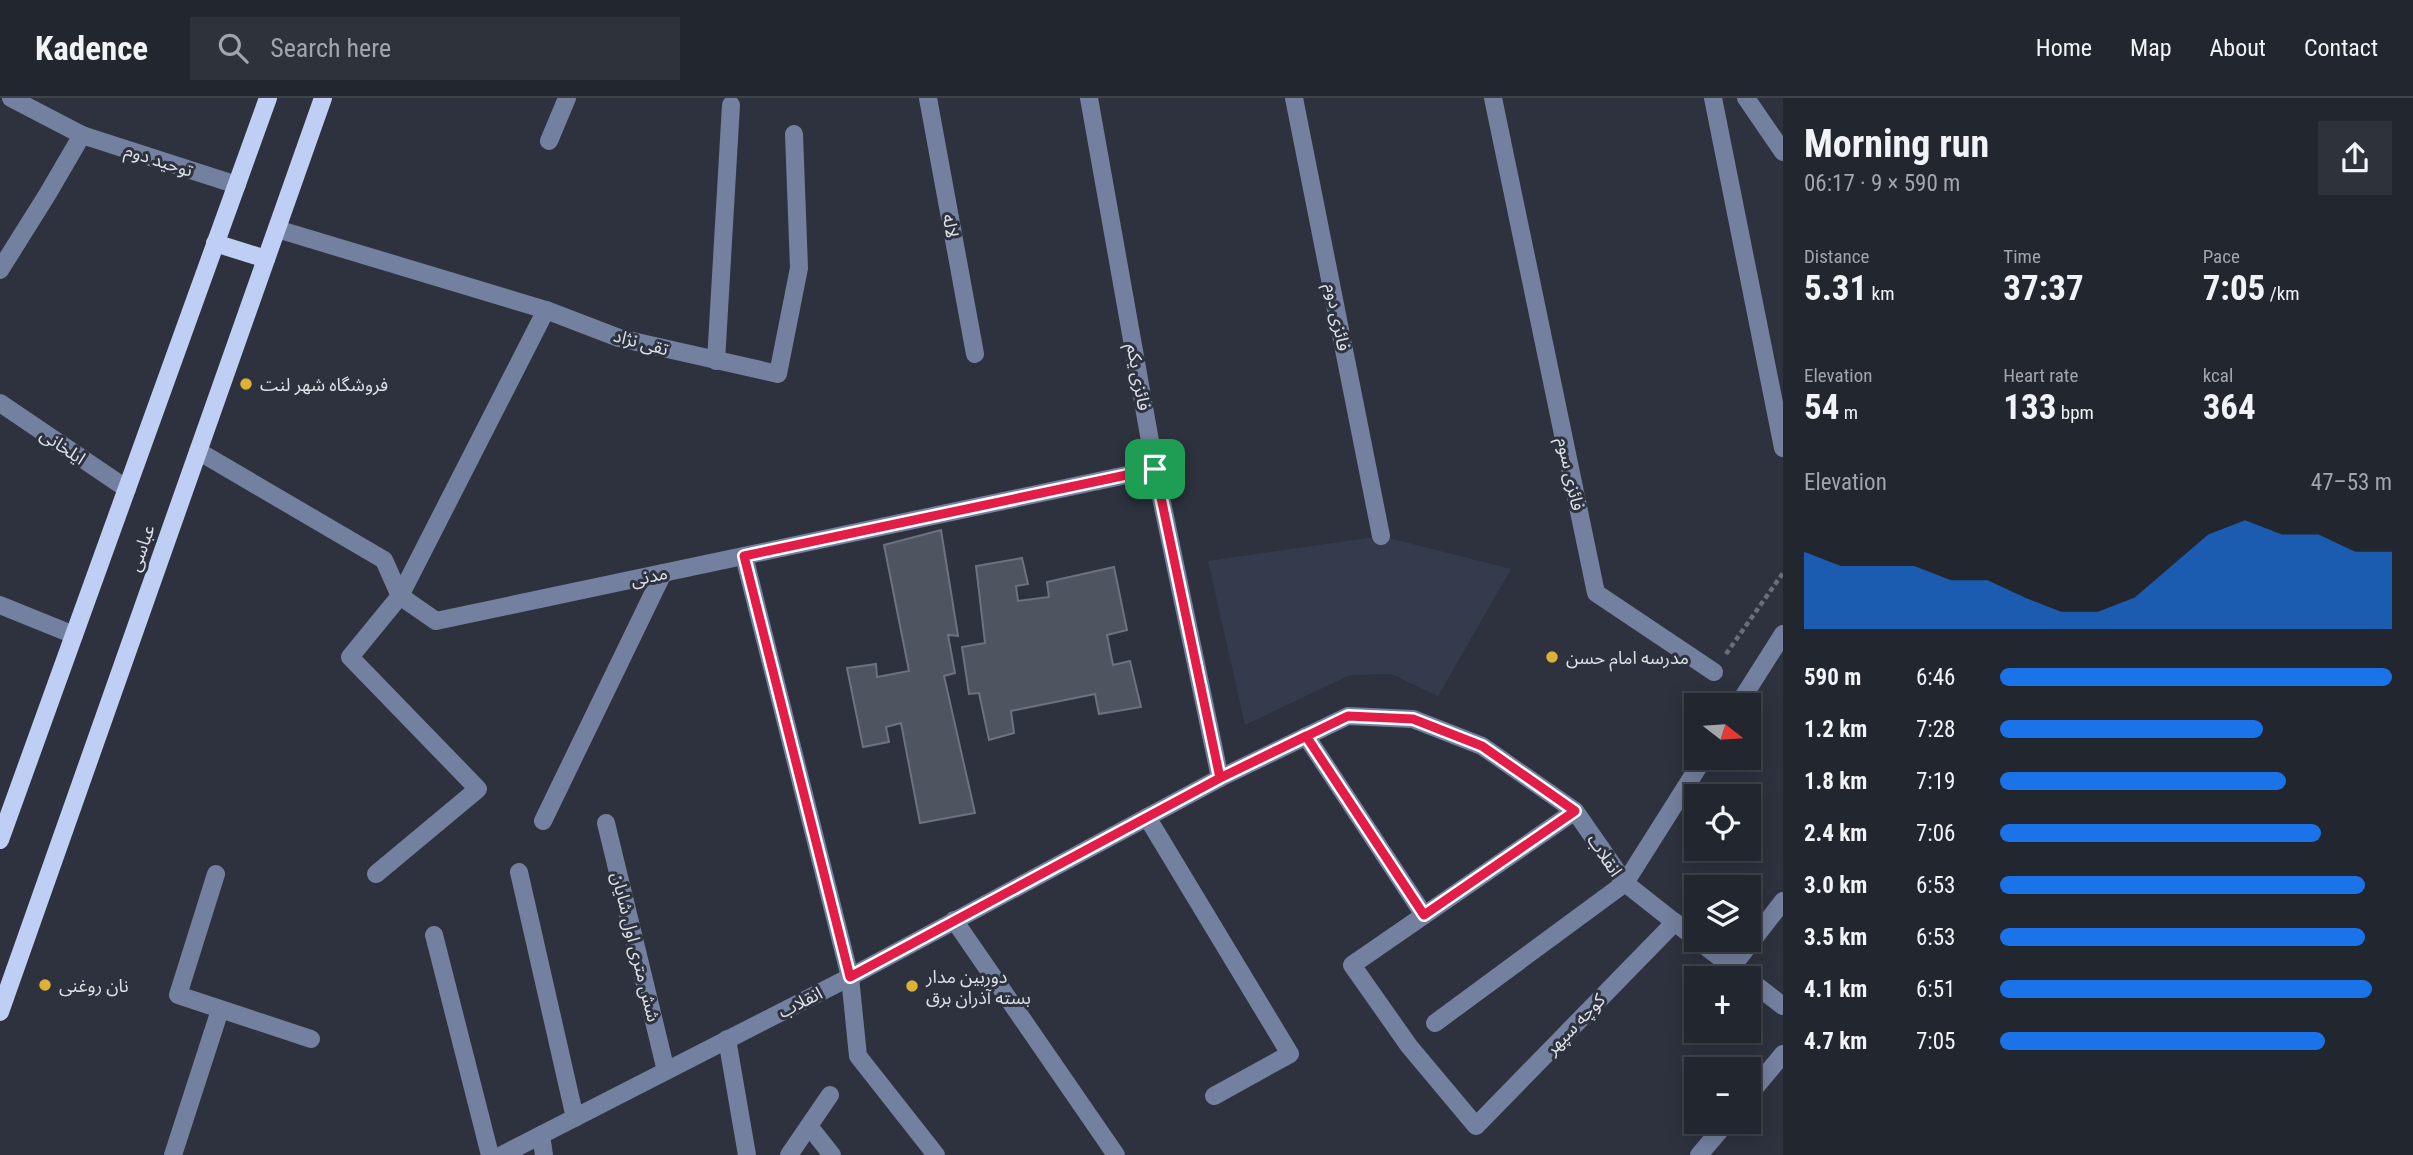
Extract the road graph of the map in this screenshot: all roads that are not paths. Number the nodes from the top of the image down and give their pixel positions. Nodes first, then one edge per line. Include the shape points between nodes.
1 (8, 98) edge
2 (268, 98) edge
3 (323, 98) edge
4 (567, 98) edge
5 (928, 98) edge
6 (1089, 98) edge
7 (1294, 98) edge
8 (1493, 98) edge
9 (1713, 98) edge
10 (1746, 98) edge
11 (731, 105) dead end
12 (0, 107) edge
13 (793, 134) dead end
14 (82, 135) junction
15 (549, 141) dead end
16 (1783, 152) edge
17 (237, 185) junction
18 (276, 229) junction
19 (215, 243) junction
20 (266, 259) junction
21 (0, 270) edge
22 (545, 310) junction
23 (975, 354) dead end
24 (716, 360) junction
25 (0, 403) edge
26 (1783, 448) edge
27 (198, 451) junction
28 (1155, 469) junction
29 (127, 489) junction
30 (1381, 536) dead end
31 (744, 556) junction
32 (663, 573) junction
33 (400, 596) junction
34 (0, 605) edge
35 (1783, 634) edge
36 (74, 635) junction
37 (1714, 672) road end
38 (1746, 693) edge
39 (1306, 736) junction
40 (1696, 770) edge
41 (1220, 778) junction
42 (1575, 811) junction
43 (1147, 817) junction
44 (544, 821) dead end
45 (606, 822) dead end
46 (0, 840) edge
47 (519, 872) dead end
48 (216, 874) dead end
49 (376, 874) dead end
50 (1625, 883) junction
51 (1783, 901) edge
52 (1424, 915) junction
53 (954, 920) junction
54 (1675, 922) junction
55 (1684, 929) edge
56 (434, 936) dead end
57 (1713, 952) edge
58 (1731, 966) edge
59 (1733, 966) edge
60 (850, 977) junction
61 (1761, 989) edge
62 (1783, 1006) edge
63 (220, 1010) junction
64 (0, 1012) edge
65 (1435, 1023) dead end
66 (311, 1039) dead end
67 (727, 1040) junction
68 (1783, 1054) edge
69 (666, 1070) junction
70 (1761, 1080) edge
71 (830, 1095) dead end
72 (1214, 1096) dead end
73 (575, 1118) junction
74 (809, 1126) junction
75 (1717, 1134) edge
76 (541, 1135) junction
77 (173, 1155) edge
78 (490, 1155) edge
79 (502, 1155) edge
80 (544, 1155) edge
81 (747, 1155) edge
82 (789, 1155) edge
83 (832, 1155) edge
84 (936, 1155) edge
85 (1115, 1155) edge
86 (1699, 1155) edge

1 - 12 street
1 - 14 street, توحید دوم
2 - 17 main road, عباسى
3 - 18 main road, عباسى
4 - 15 street
5 - 23 street, لاله
6 - 28 street, فائزی یکم
7 - 30 street, فائزی دوم
8 - 37 street, فائزی سوم via 1596,593
9 - 26 street
10 - 16 street
11 - 24 street
13 - 24 street, تقی نژاد via 799,268 778,374
14 - 17 street, توحید دوم
14 - 21 street
17 - 19 main road, عباسى
18 - 20 main road, عباسى
18 - 22 street, تقی نژاد
19 - 20 main road
19 - 29 main road, عباسى
20 - 27 main road, عباسى
22 - 24 street, تقی نژاد via 619,338
22 - 33 street
25 - 29 street, ایلخانی
27 - 33 street via 384,560
27 - 64 main road, عباسى
28 - 31 street, مدنی
28 - 41 street, فائزی یکم
29 - 36 main road, عباسى
31 - 32 street, مدنی
31 - 60 street
32 - 33 street, مدنی via 436,621
32 - 44 street
33 - 49 street via 350,657 478,789
34 - 36 street
35 - 38 street
36 - 46 main road, عباسى
39 - 41 street, انقلاب
39 - 42 street, انقلاب via 1348,716 1413,719 1482,746
39 - 52 street
40 - 50 street
41 - 43 street, انقلاب
42 - 50 street, انقلاب
42 - 52 street
43 - 53 street, انقلاب
43 - 72 street via 1290,1054
45 - 69 street, شش متری اول شایان
47 - 73 street
48 - 63 street via 178,995
50 - 54 street, انقلاب
50 - 65 street
51 - 59 street
52 - 54 street, کوچه سپهر via 1352,965 1409,1046 1476,1126
53 - 60 street, انقلاب
53 - 85 street
54 - 55 street, انقلاب
56 - 78 street
57 - 58 street, انقلاب
60 - 67 street, انقلاب
60 - 84 street via 858,1056
61 - 62 street, انقلاب
63 - 66 street
63 - 77 street
67 - 69 street, انقلاب
67 - 81 street
68 - 70 street
69 - 73 street, انقلاب
71 - 74 street
73 - 76 street, انقلاب
74 - 82 street
74 - 83 street
75 - 86 street
76 - 79 street, انقلاب
76 - 80 street

